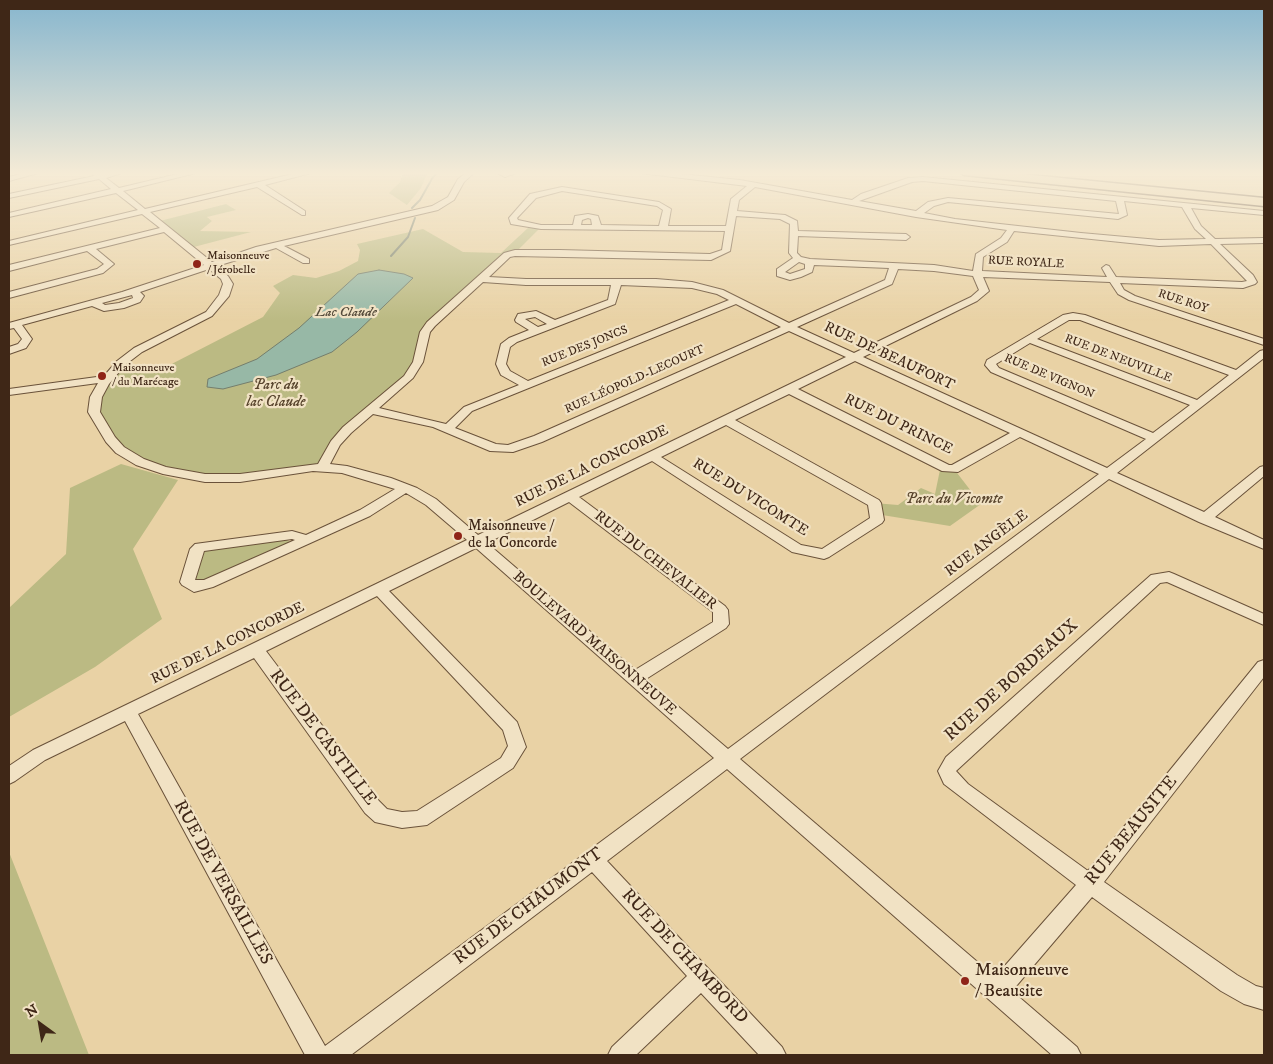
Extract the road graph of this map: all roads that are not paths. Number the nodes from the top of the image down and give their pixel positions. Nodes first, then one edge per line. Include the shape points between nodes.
1 (102, 222) edge
2 (156, 222) edge
3 (376, 222) edge
4 (514, 222) edge
5 (578, 222) edge
6 (596, 222) edge
7 (664, 222) edge
8 (731, 222) edge
9 (791, 222) edge
10 (965, 222) edge
11 (1194, 222) edge
12 (663, 228) junction
13 (1012, 228) junction
14 (165, 229) junction
15 (730, 229) junction
16 (794, 233) junction
17 (906, 237) dead end
18 (1264, 240) edge
19 (1213, 242) junction
20 (9, 243) edge
21 (276, 245) junction
22 (90, 248) junction
23 (515, 253) joint
24 (798, 259) junction
25 (306, 262) dead end
26 (810, 262) junction
27 (210, 265) junction
28 (894, 266) junction
29 (9, 268) edge
30 (1106, 268) dead end
31 (977, 274) junction
32 (483, 279) junction
33 (1113, 280) junction
34 (617, 281) junction
35 (9, 294) edge
36 (737, 300) junction
37 (555, 324) junction
38 (12, 325) edge
39 (789, 327) junction
40 (537, 331) junction
41 (1029, 339) junction
42 (1264, 342) edge
43 (9, 351) edge
44 (1264, 353) edge
45 (854, 357) junction
46 (1238, 374) junction
47 (104, 384) junction
48 (526, 384) junction
49 (789, 389) junction
50 (9, 392) edge
51 (1198, 404) junction
52 (370, 410) junction
53 (726, 420) junction
54 (448, 428) junction
55 (1020, 433) junction
56 (1154, 438) junction
57 (652, 456) junction
58 (322, 467) junction
59 (1264, 470) edge
60 (1108, 474) junction
61 (404, 488) junction
62 (569, 496) junction
63 (1204, 519) junction
64 (305, 541) junction
65 (477, 541) junction
66 (1264, 545) edge
67 (379, 589) junction
68 (1264, 620) edge
69 (256, 649) junction
70 (1264, 666) edge
71 (633, 679) junction
72 (128, 711) junction
73 (727, 759) junction
74 (9, 776) edge
75 (593, 860) junction
76 (1090, 884) junction
77 (702, 977) junction
78 (996, 993) junction
79 (1264, 999) edge
80 (317, 1055) edge
81 (332, 1055) edge
82 (620, 1055) edge
83 (774, 1055) edge
84 (1069, 1055) edge

1 - 20 street
2 - 14 street, BOULEVARD MAISONNEUVE
3 - 21 street
4 - 5 street via 530,226 577,227
6 - 12 street via 597,227
7 - 12 street
8 - 15 street
9 - 16 street
10 - 13 street
11 - 19 street, RUE ROYALE
12 - 15 street
13 - 19 street via 1146,242
13 - 31 street, RUE DE LA CONCORDE via 1004,240 979,256
14 - 22 street
14 - 27 street, BOULEVARD MAISONNEUVE
15 - 23 street via 726,251 711,257
16 - 17 street
16 - 24 street via 793,254
18 - 19 street
19 - 33 street, RUE ROYALE via 1252,282 1244,285
21 - 25 street
21 - 27 street
22 - 29 street
22 - 35 street via 110,264 100,271
23 - 32 street via 507,255
24 - 26 street, RUE ROYALE
24 - 26 street via 780,274 798,275 809,270
26 - 28 street, RUE ROYALE
27 - 38 street via 134,291 139,298 122,306 104,308 93,303
27 - 47 street, BOULEVARD MAISONNEUVE via 228,284 216,307 198,322 138,350 121,363
28 - 31 street, RUE ROYALE
28 - 39 street, RUE LÉOPOLD-LECOURT via 889,282
30 - 33 street, RUE ROY
31 - 33 street, RUE ROYALE
31 - 45 street, RUE DE LA CONCORDE via 984,291 980,295
32 - 34 street, RUE DE BEAUFORT
32 - 52 street via 431,324 425,332 418,362 408,378
33 - 42 street, RUE ROY via 1121,292 1132,298
34 - 36 street, RUE DE BEAUFORT via 692,285
34 - 37 street via 612,302
36 - 39 street, RUE DE BEAUFORT
36 - 48 street, RUE DES JONCS
37 - 40 street
37 - 40 street via 536,314 521,316 520,320
38 - 43 street via 27,339 22,346
39 - 45 street, RUE DE BEAUFORT
39 - 54 street, RUE LÉOPOLD-LECOURT via 515,448 494,448
40 - 48 street via 508,343 501,364 505,373
41 - 46 street, RUE DE VIGNON via 1066,317 1082,317
41 - 51 street, RUE DE NEUVILLE
41 - 56 street, RUE DE VIGNON via 991,362 990,366
44 - 46 street, RUE ANGÈLE
45 - 49 street, RUE DE LA CONCORDE
45 - 55 street, RUE DE BEAUFORT
46 - 51 street, RUE ANGÈLE
47 - 50 street
47 - 58 street, BOULEVARD MAISONNEUVE via 93,407 96,419 120,450 148,465 184,476 223,479
48 - 54 street, RUE DES JONCS via 468,409
49 - 53 street, RUE DE LA CONCORDE
49 - 55 street, RUE DU PRINCE via 946,468 954,469
51 - 56 street, RUE ANGÈLE
52 - 54 street, RUE LÉOPOLD-LECOURT
52 - 58 street via 335,444
53 - 57 street, RUE DE LA CONCORDE
53 - 57 street, RUE DU VICOMTE via 874,503 877,520 824,554 797,549
55 - 60 street, RUE DE BEAUFORT
56 - 60 street, RUE ANGÈLE
57 - 62 street, RUE DE LA CONCORDE
58 - 61 street, BOULEVARD MAISONNEUVE via 355,472
59 - 63 street
60 - 63 street, RUE DE BEAUFORT
60 - 73 street, RUE ANGÈLE
61 - 64 street via 366,514
61 - 65 street, BOULEVARD MAISONNEUVE via 431,502
62 - 65 street, RUE DE LA CONCORDE
62 - 71 street, RUE DU CHEVALIER via 720,610 722,624
63 - 66 street, RUE DE BEAUFORT
64 - 64 street via 292,534 200,546 187,584 194,587 208,584
65 - 67 street, RUE DE LA CONCORDE
65 - 71 street, BOULEVARD MAISONNEUVE
67 - 69 street, RUE DE LA CONCORDE
67 - 69 street, RUE DE CASTILLE via 511,727 516,746 507,764 420,819 382,816 372,806
68 - 76 street, RUE DE BORDEAUX via 1169,577 1156,578 948,767 948,775 961,789
69 - 72 street, RUE DE LA CONCORDE
70 - 76 street, RUE BEAUSITE
71 - 73 street, BOULEVARD MAISONNEUVE
72 - 74 street, RUE DE LA CONCORDE via 39,755
72 - 80 street, RUE DE VERSAILLES
73 - 75 street, RUE DE CHAUMONT
73 - 78 street, BOULEVARD MAISONNEUVE
75 - 77 street, RUE DE CHAMBORD
75 - 81 street, RUE DE CHAUMONT
76 - 78 street, RUE BEAUSITE
76 - 79 street, RUE DE BORDEAUX via 1229,983
77 - 82 street
77 - 83 street, RUE DE CHAMBORD
78 - 84 street, BOULEVARD MAISONNEUVE

